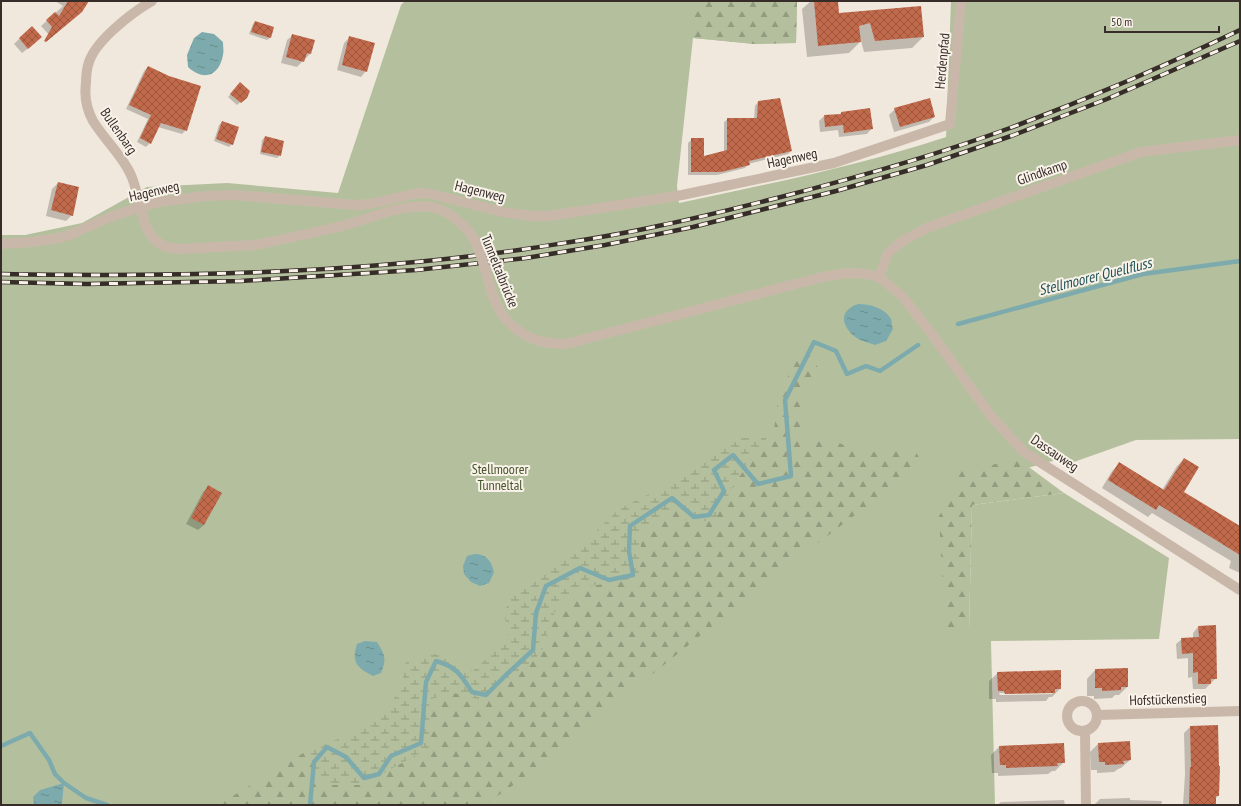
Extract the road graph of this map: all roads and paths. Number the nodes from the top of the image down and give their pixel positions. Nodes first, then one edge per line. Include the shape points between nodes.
1 (152, 1) edge
2 (961, 1) edge
3 (950, 124) joint
4 (1240, 140) edge
5 (141, 207) junction
6 (1, 244) edge
7 (879, 277) junction
8 (1240, 590) edge
9 (1240, 711) edge
10 (1097, 715) junction
11 (1085, 731) junction
12 (1086, 805) edge

1 - 5 street, Bullenbarg via 123,21 100,45 90,60 85,90 85,105 110,146 130,172 137,187
2 - 3 street, Herdenpfad
3 - 5 street, Hagenweg via 834,164 682,194 550,216 503,212 418,193 356,205 234,195 175,199
4 - 7 street, Glindkamp via 1141,152 929,227 902,241 888,253
5 - 6 street, Hagenweg via 66,236
5 - 7 street, Tunneltalbrücke, bridge via 146,226 153,238 166,247 193,249 256,245 335,228 400,210 421,207 439,209 453,217 472,235 502,316 529,338 554,344 566,344 822,277 847,273
7 - 8 street, Dassauweg via 902,296 991,416 1024,452
9 - 10 street, Hofstückenstieg
10 - 11 street via 1094,725
10 - 11 street via 1095,708 1087,702 1078,701 1070,705 1067,713 1068,722 1075,730
11 - 12 street

